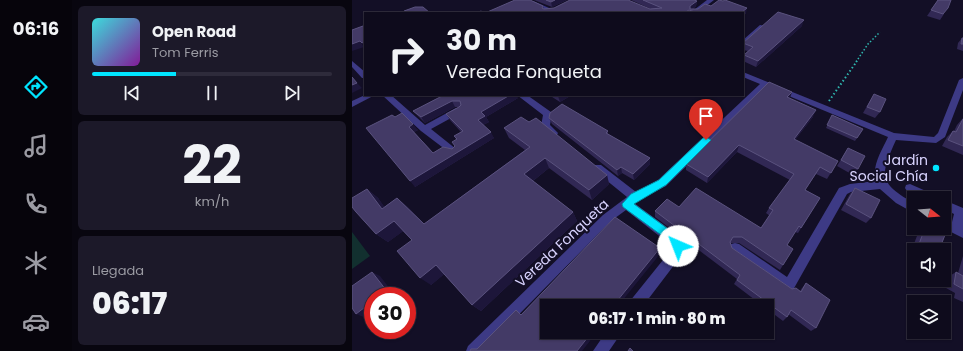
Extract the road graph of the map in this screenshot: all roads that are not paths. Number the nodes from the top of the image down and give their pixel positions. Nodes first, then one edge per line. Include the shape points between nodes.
1 (711, 0) edge
2 (528, 1) edge
3 (553, 11) edge
4 (693, 12) edge
5 (762, 26) edge
6 (744, 43) edge
7 (352, 63) edge
8 (744, 74) edge
9 (364, 75) edge
10 (963, 80) edge
11 (766, 83) junction
12 (962, 90) edge
13 (369, 96) edge
14 (387, 96) edge
15 (522, 96) edge
16 (352, 104) edge
17 (459, 110) edge
18 (424, 129) junction
19 (893, 136) junction
20 (563, 141) edge
21 (453, 151) edge
22 (593, 164) edge
23 (882, 185) junction
24 (910, 188) dead end
25 (916, 191) edge
26 (631, 201) junction
27 (907, 204) edge
28 (951, 208) edge
29 (951, 226) edge
30 (960, 231) edge
31 (735, 248) edge
32 (640, 299) edge
33 (609, 339) edge
34 (473, 351) edge
35 (600, 351) edge

1 - 4 street
2 - 3 street
5 - 6 street
7 - 9 street
8 - 11 street
10 - 12 street
11 - 19 street
11 - 26 street, Vereda Fonqueta via 662,183
12 - 19 street via 942,135 936,140
13 - 16 street
14 - 18 street via 413,114
15 - 20 street via 548,114 545,126
17 - 18 street
18 - 21 street
19 - 23 street via 880,170
22 - 26 street
23 - 27 street via 893,197
23 - 31 street via 843,191 789,286
24 - 25 street
26 - 32 street via 675,240 678,246 677,252
26 - 34 street, Vereda Fonqueta via 607,218
28 - 30 street via 960,212
29 - 30 street
33 - 35 street

